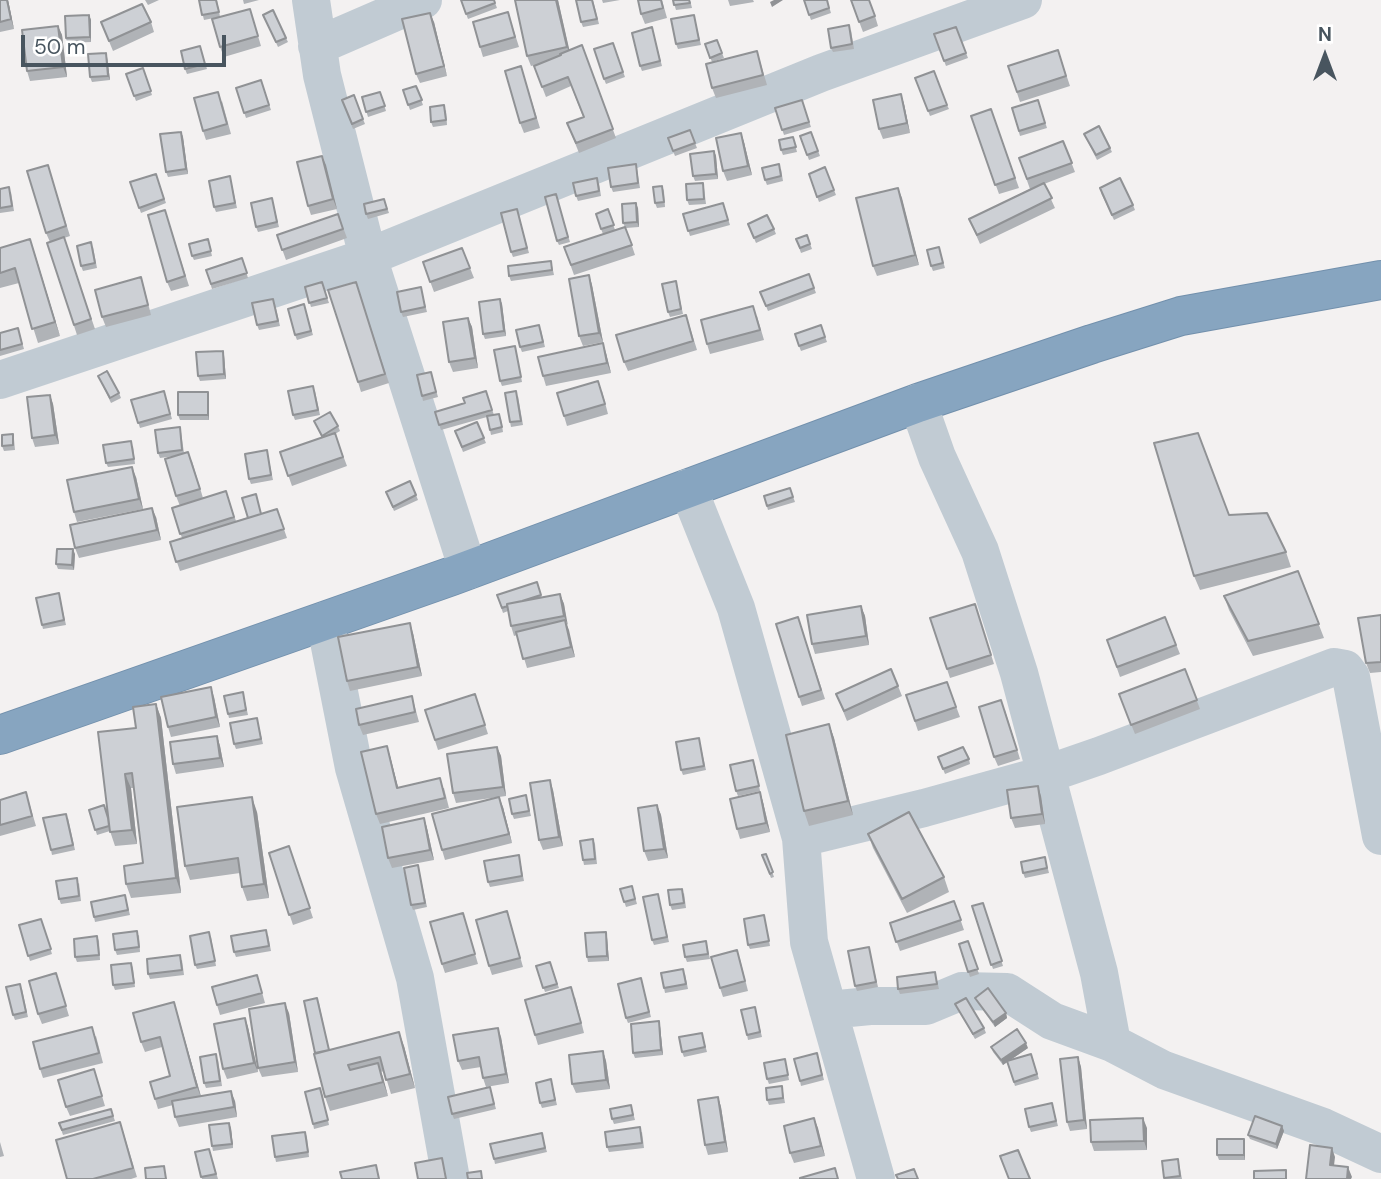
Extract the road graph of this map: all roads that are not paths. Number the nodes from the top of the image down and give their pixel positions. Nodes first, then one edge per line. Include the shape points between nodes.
1 (310, 0) edge
2 (423, 0) edge
3 (1023, 0) edge
4 (317, 46) junction
5 (368, 257) junction
6 (1381, 280) edge
7 (0, 380) edge
8 (918, 403) junction
9 (688, 488) junction
10 (468, 570) junction
11 (324, 621) junction
12 (0, 735) edge
13 (1047, 774) junction
14 (1381, 836) edge
15 (802, 838) junction
16 (828, 1010) junction
17 (1111, 1043) junction
18 (1381, 1154) edge
19 (451, 1179) edge
20 (876, 1179) edge

1 - 4 street
2 - 4 street
3 - 5 street via 821,73
4 - 5 street
5 - 7 street
5 - 10 street
6 - 8 highway via 1181,316
8 - 9 highway
8 - 13 street via 980,551
9 - 10 highway
9 - 15 street via 736,608
10 - 11 highway
11 - 12 highway
11 - 19 street via 354,768 415,978
13 - 14 street via 1334,667 1345,669 1351,677
13 - 15 street
13 - 17 street via 1099,973
15 - 16 street via 809,942
16 - 17 street via 926,1006 962,991 1007,992 1052,1021
16 - 20 street
17 - 18 street via 1164,1070 1323,1127

